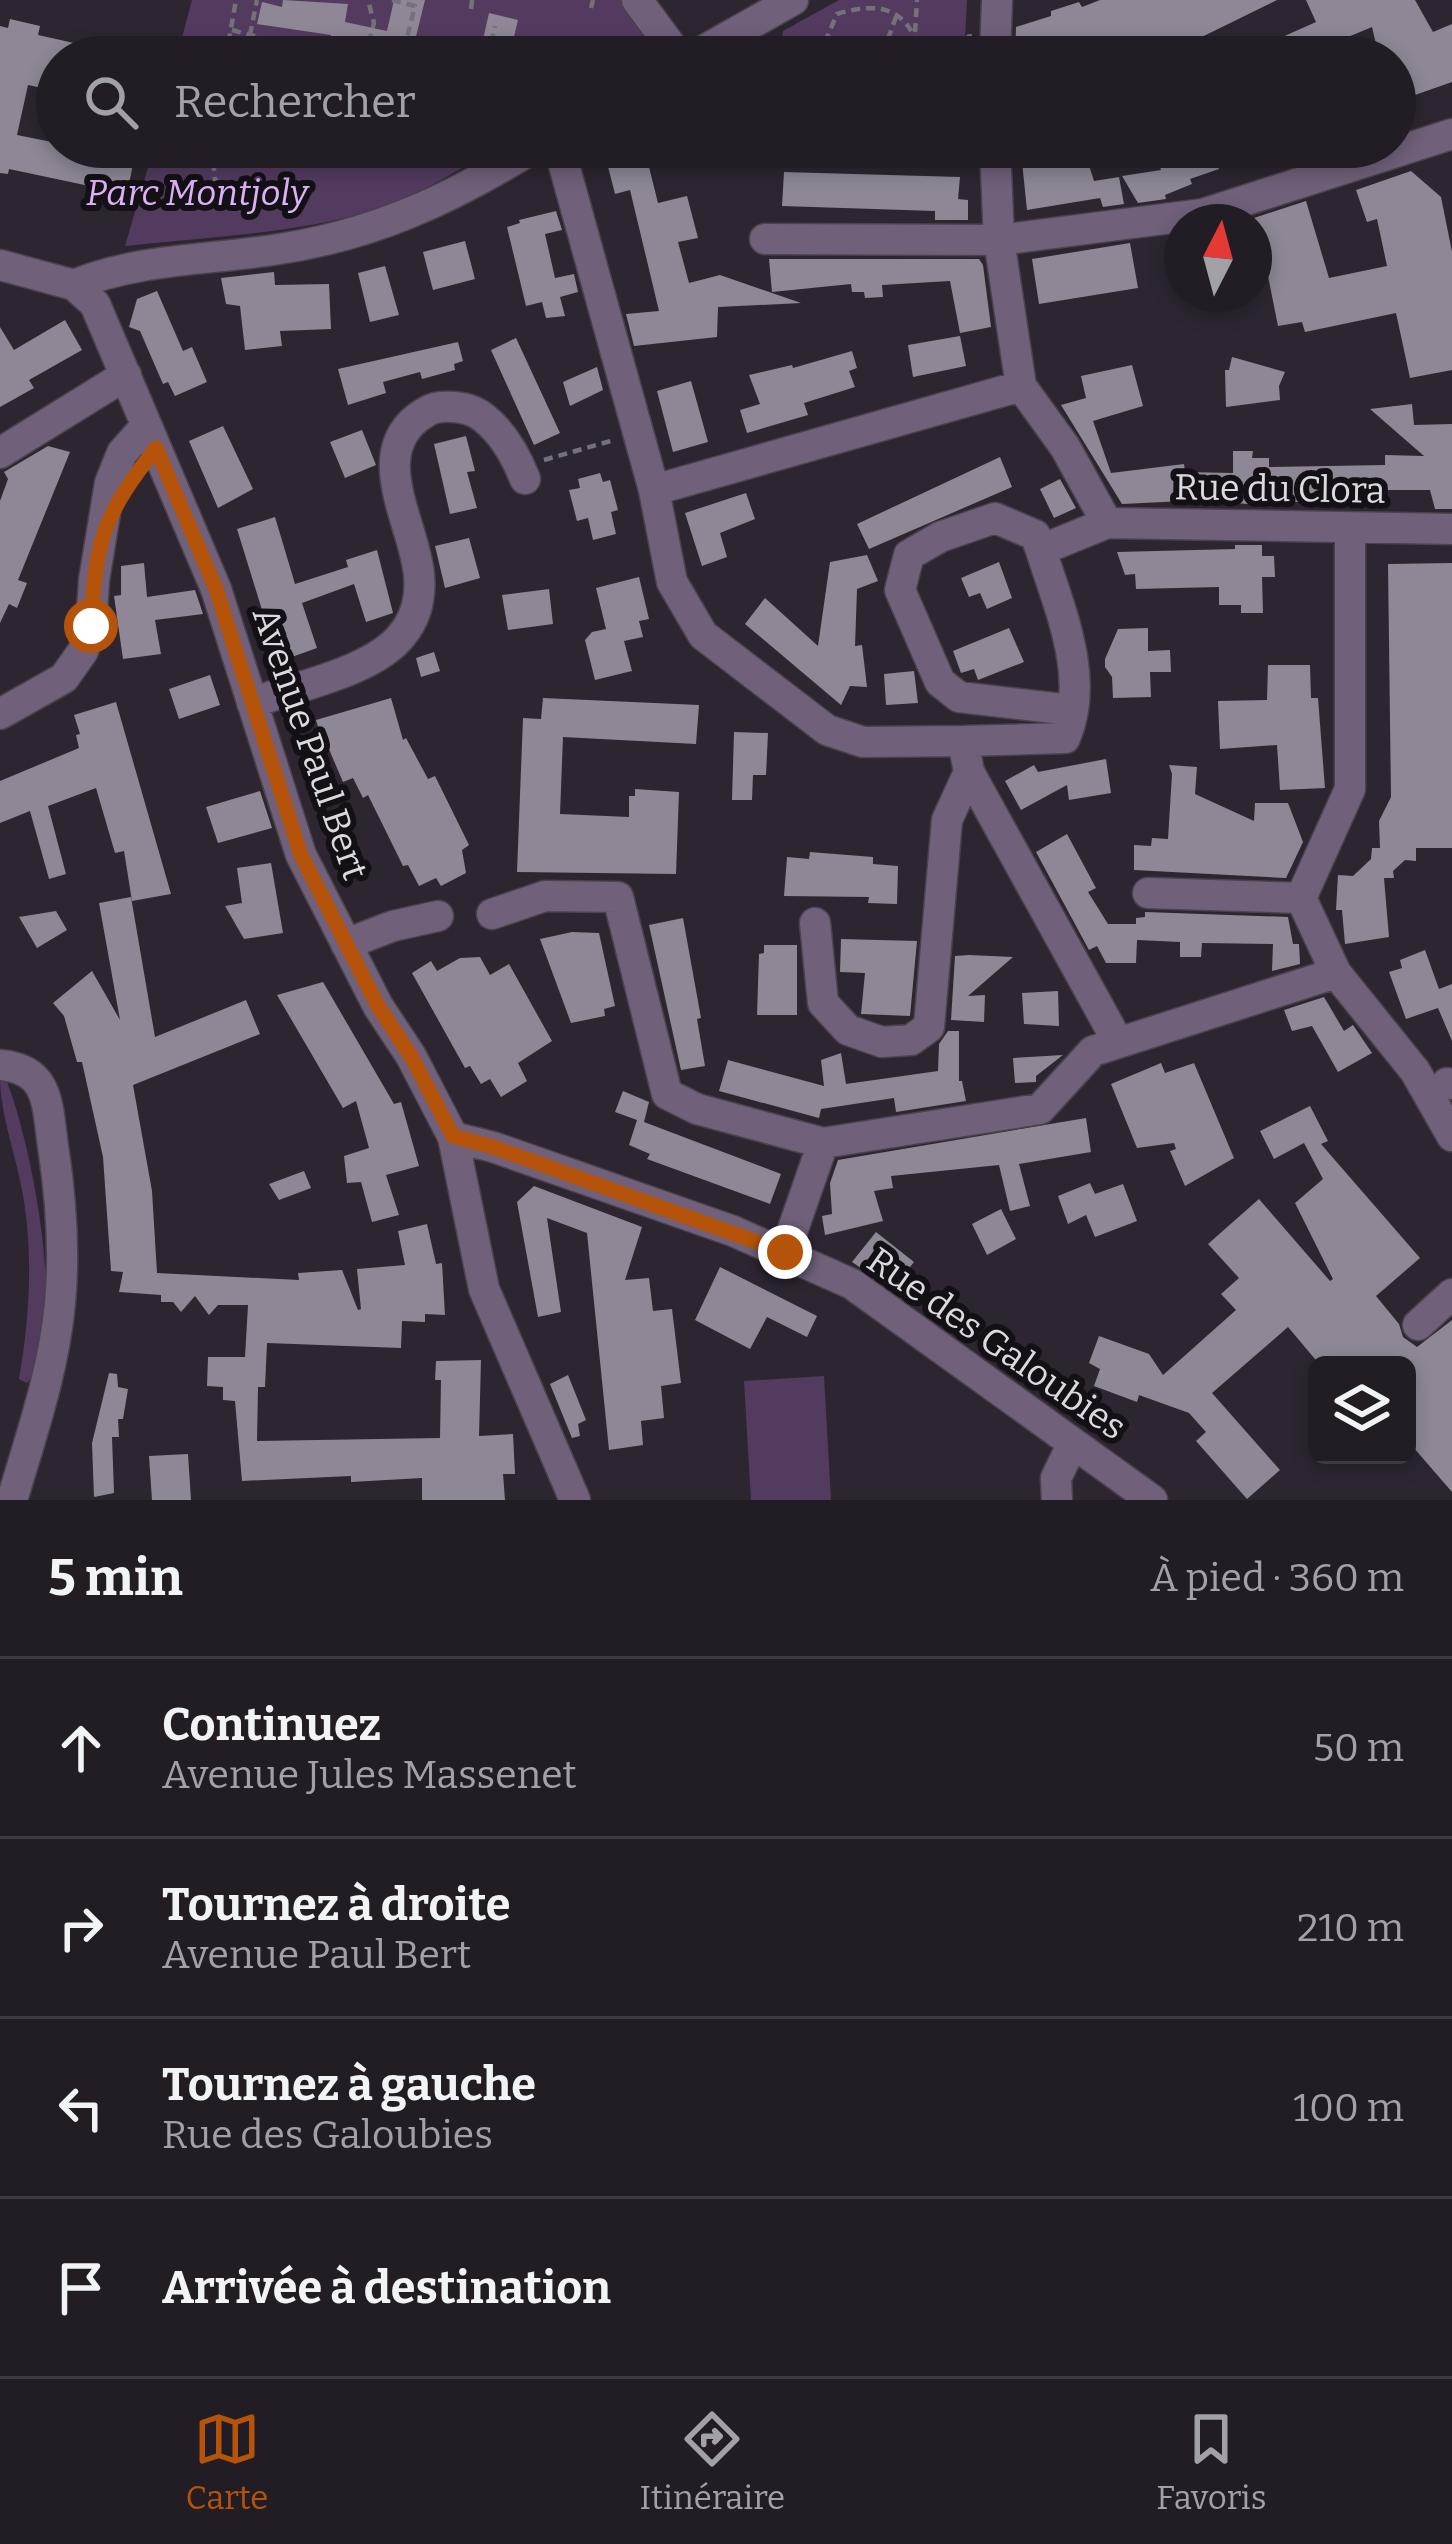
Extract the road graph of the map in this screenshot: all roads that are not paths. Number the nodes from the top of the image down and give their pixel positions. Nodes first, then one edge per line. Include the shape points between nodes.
1 (638, 0) edge
2 (793, 0) edge
3 (997, 0) edge
4 (664, 36) edge
5 (729, 36) edge
6 (996, 36) edge
7 (1452, 134) edge
8 (1416, 146) edge
9 (497, 168) edge
10 (566, 168) edge
11 (996, 168) edge
12 (1346, 168) edge
13 (765, 239) dead end
14 (999, 239) junction
15 (0, 265) edge
16 (74, 285) junction
17 (126, 375) junction
18 (1021, 386) junction
19 (151, 437) junction
20 (0, 453) edge
21 (522, 473) road end
22 (654, 490) junction
23 (1107, 523) junction
24 (1351, 529) junction
25 (1452, 529) edge
26 (1041, 550) junction
27 (252, 703) junction
28 (1071, 710) junction
29 (0, 714) edge
30 (963, 741) junction
31 (970, 772) junction
32 (1148, 893) dead end
33 (1301, 898) junction
34 (492, 914) dead end
35 (438, 916) dead end
36 (815, 922) dead end
37 (346, 944) junction
38 (1336, 973) junction
39 (1118, 1042) junction
40 (0, 1065) edge
41 (453, 1136) junction
42 (1452, 1136) edge
43 (823, 1143) junction
44 (785, 1252) junction
45 (1452, 1294) edge
46 (1418, 1325) dead end
47 (1072, 1445) junction
48 (13, 1500) edge
49 (574, 1500) edge
50 (1057, 1500) edge
51 (1152, 1500) edge

1 - 4 street
2 - 5 street
3 - 6 street
7 - 8 street
9 - 16 street via 361,232 99,274
10 - 22 street
11 - 14 street
12 - 14 street via 1203,214
13 - 14 street
14 - 18 street
15 - 16 street
16 - 17 street, Avenue Paul Bert via 95,304
17 - 19 street, Avenue Paul Bert
17 - 20 street
18 - 22 street
18 - 23 street
19 - 27 street, Avenue Paul Bert via 216,589
19 - 29 street via 122,453 110,484 91,626 75,667
21 - 27 street via 504,437 481,415 431,408 410,423 395,449 395,477 419,605 403,634 379,658
22 - 30 street via 672,582 703,635 827,730 863,742
23 - 24 street, Rue du Clora
23 - 26 street
24 - 25 street, Rue du Clora
24 - 33 street via 1349,790
26 - 28 street via 1071,649
26 - 28 street via 1035,535 995,518 909,555 900,590 940,682 959,697
27 - 37 street, Avenue Paul Bert via 301,855
28 - 30 street via 1065,738
30 - 31 street
31 - 36 street via 946,820 929,1027 911,1040 882,1042 848,1030 824,1003
31 - 39 street
32 - 33 street
33 - 38 street
34 - 43 street via 545,896 617,897 667,1094
35 - 37 street
37 - 41 street, Avenue Paul Bert
38 - 39 street
38 - 42 street via 1415,1071
39 - 43 street via 1093,1051 1040,1109
40 - 48 street via 23,1067 46,1098 62,1209 60,1304
41 - 44 street, Rue des Galoubies
41 - 49 street, Avenue Paul Bert via 484,1289
43 - 44 street
44 - 47 street, Rue des Galoubies via 852,1284
45 - 46 street
47 - 50 street via 1056,1478
47 - 51 street, Rue des Galoubies

